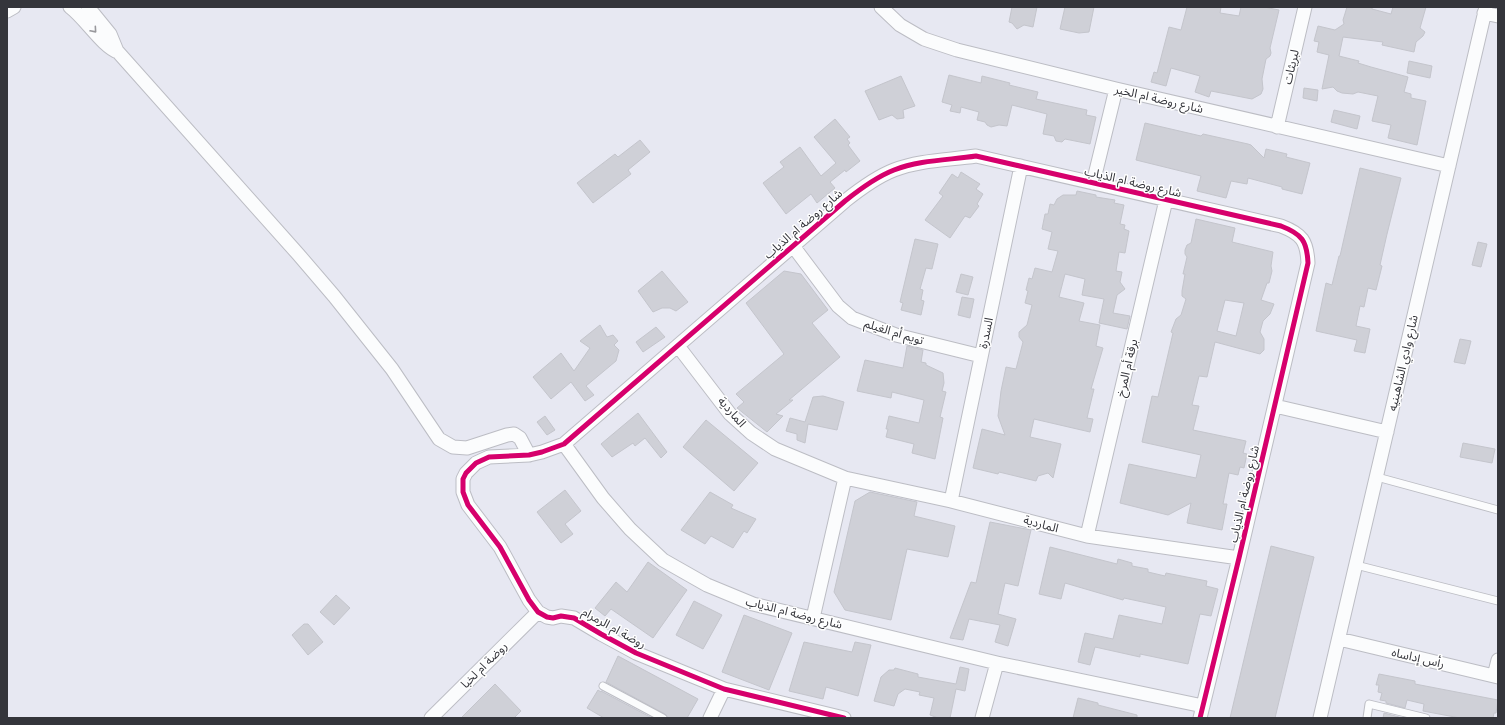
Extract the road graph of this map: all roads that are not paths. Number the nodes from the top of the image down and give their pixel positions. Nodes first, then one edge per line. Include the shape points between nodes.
1 (14, 7) edge
2 (70, 7) edge
3 (88, 7) edge
4 (881, 7) edge
5 (1305, 7) edge
6 (1485, 10) edge
7 (7, 11) edge
8 (1498, 16) edge
9 (118, 52) junction
10 (1116, 89) junction
11 (1277, 127) junction
12 (1021, 166) junction
13 (1449, 166) junction
14 (1093, 183) junction
15 (1166, 200) junction
16 (793, 246) junction
17 (678, 346) junction
18 (981, 356) junction
19 (1274, 406) junction
20 (1387, 432) junction
21 (564, 444) junction
22 (529, 455) junction
23 (1377, 477) junction
24 (845, 478) junction
25 (951, 501) junction
26 (1498, 510) edge
27 (1087, 536) junction
28 (1239, 558) junction
29 (1356, 565) junction
30 (1498, 601) edge
31 (538, 612) junction
32 (813, 618) junction
33 (1339, 639) junction
34 (1498, 660) edge
35 (997, 663) junction
36 (1496, 677) edge
37 (603, 686) dead end
38 (724, 689) junction
39 (1201, 712) edge
40 (430, 718) edge
41 (663, 718) edge
42 (710, 718) edge
43 (844, 718) edge
44 (982, 718) edge
45 (1320, 718) edge
46 (1367, 718) edge
47 (1426, 718) edge

1 - 7 street
2 -> 9 street via 108,46
3 - 9 street via 110,34
4 - 10 street, شارع روضة ام الخير via 900,25 924,39 950,48
5 - 11 street, لبريثات
6 - 8 street
6 - 13 street, شارع وادي الشاهينيه
9 - 22 street via 334,296 392,368 443,442 454,447 467,448 514,434 520,438
10 - 11 street, شارع روضة ام الخير
10 - 14 street, شارع روضة ام الذياب
11 - 13 street, شارع روضة ام الخير
12 - 14 street, شارع روضة ام الذياب
12 - 16 street, شارع روضة ام الذياب via 976,156 920,163 894,170 869,182
12 - 18 street, السدرة
13 - 20 street, شارع وادي الشاهينيه
14 - 15 street, شارع روضة ام الذياب
15 - 19 street, شارع روضة ام الذياب via 1281,226 1294,231 1303,240 1308,252 1308,263
15 - 27 street, برقة أم المرخ
16 - 17 street, شارع روضة ام الذياب
16 - 18 street, تويم أم الغيلم via 838,306 852,318 896,335
17 - 21 street, شارع روضة ام الذياب
17 - 24 street, الماردية via 730,414 751,433 775,449
18 - 25 street, السدرة
19 - 20 street
19 - 28 street, شارع روضة ام الذياب
20 - 23 street, شارع وادي الشاهينيه
21 - 22 street
21 - 32 street, شارع روضة ام الذياب via 603,498 630,529 664,560 707,586 753,604
22 - 31 street via 496,456 482,460 466,473 463,485 468,504 500,547
23 - 26 lane
23 - 29 street, شارع وادي الشاهينيه
24 - 25 street, الماردية
24 - 32 street
25 - 27 street, الماردية
27 - 28 street, الماردية
28 - 39 street, شارع روضة ام الذياب
29 - 30 lane
29 - 33 street, شارع وادي الشاهينيه
31 - 38 street, روضة ام الرمرام via 547,617 574,618 636,653
31 - 40 street, روضة ام لخبا
32 - 35 street, شارع روضة ام الذياب
33 - 36 street, رأس إداساه
33 - 45 street, شارع وادي الشاهينيه
34 - 36 street
35 - 39 street, شارع روضة ام الذياب
35 - 44 street
37 - 41 lane
38 - 42 street
38 - 43 street, روضة ام الرمرام
46 - 47 lane via 1369,704

